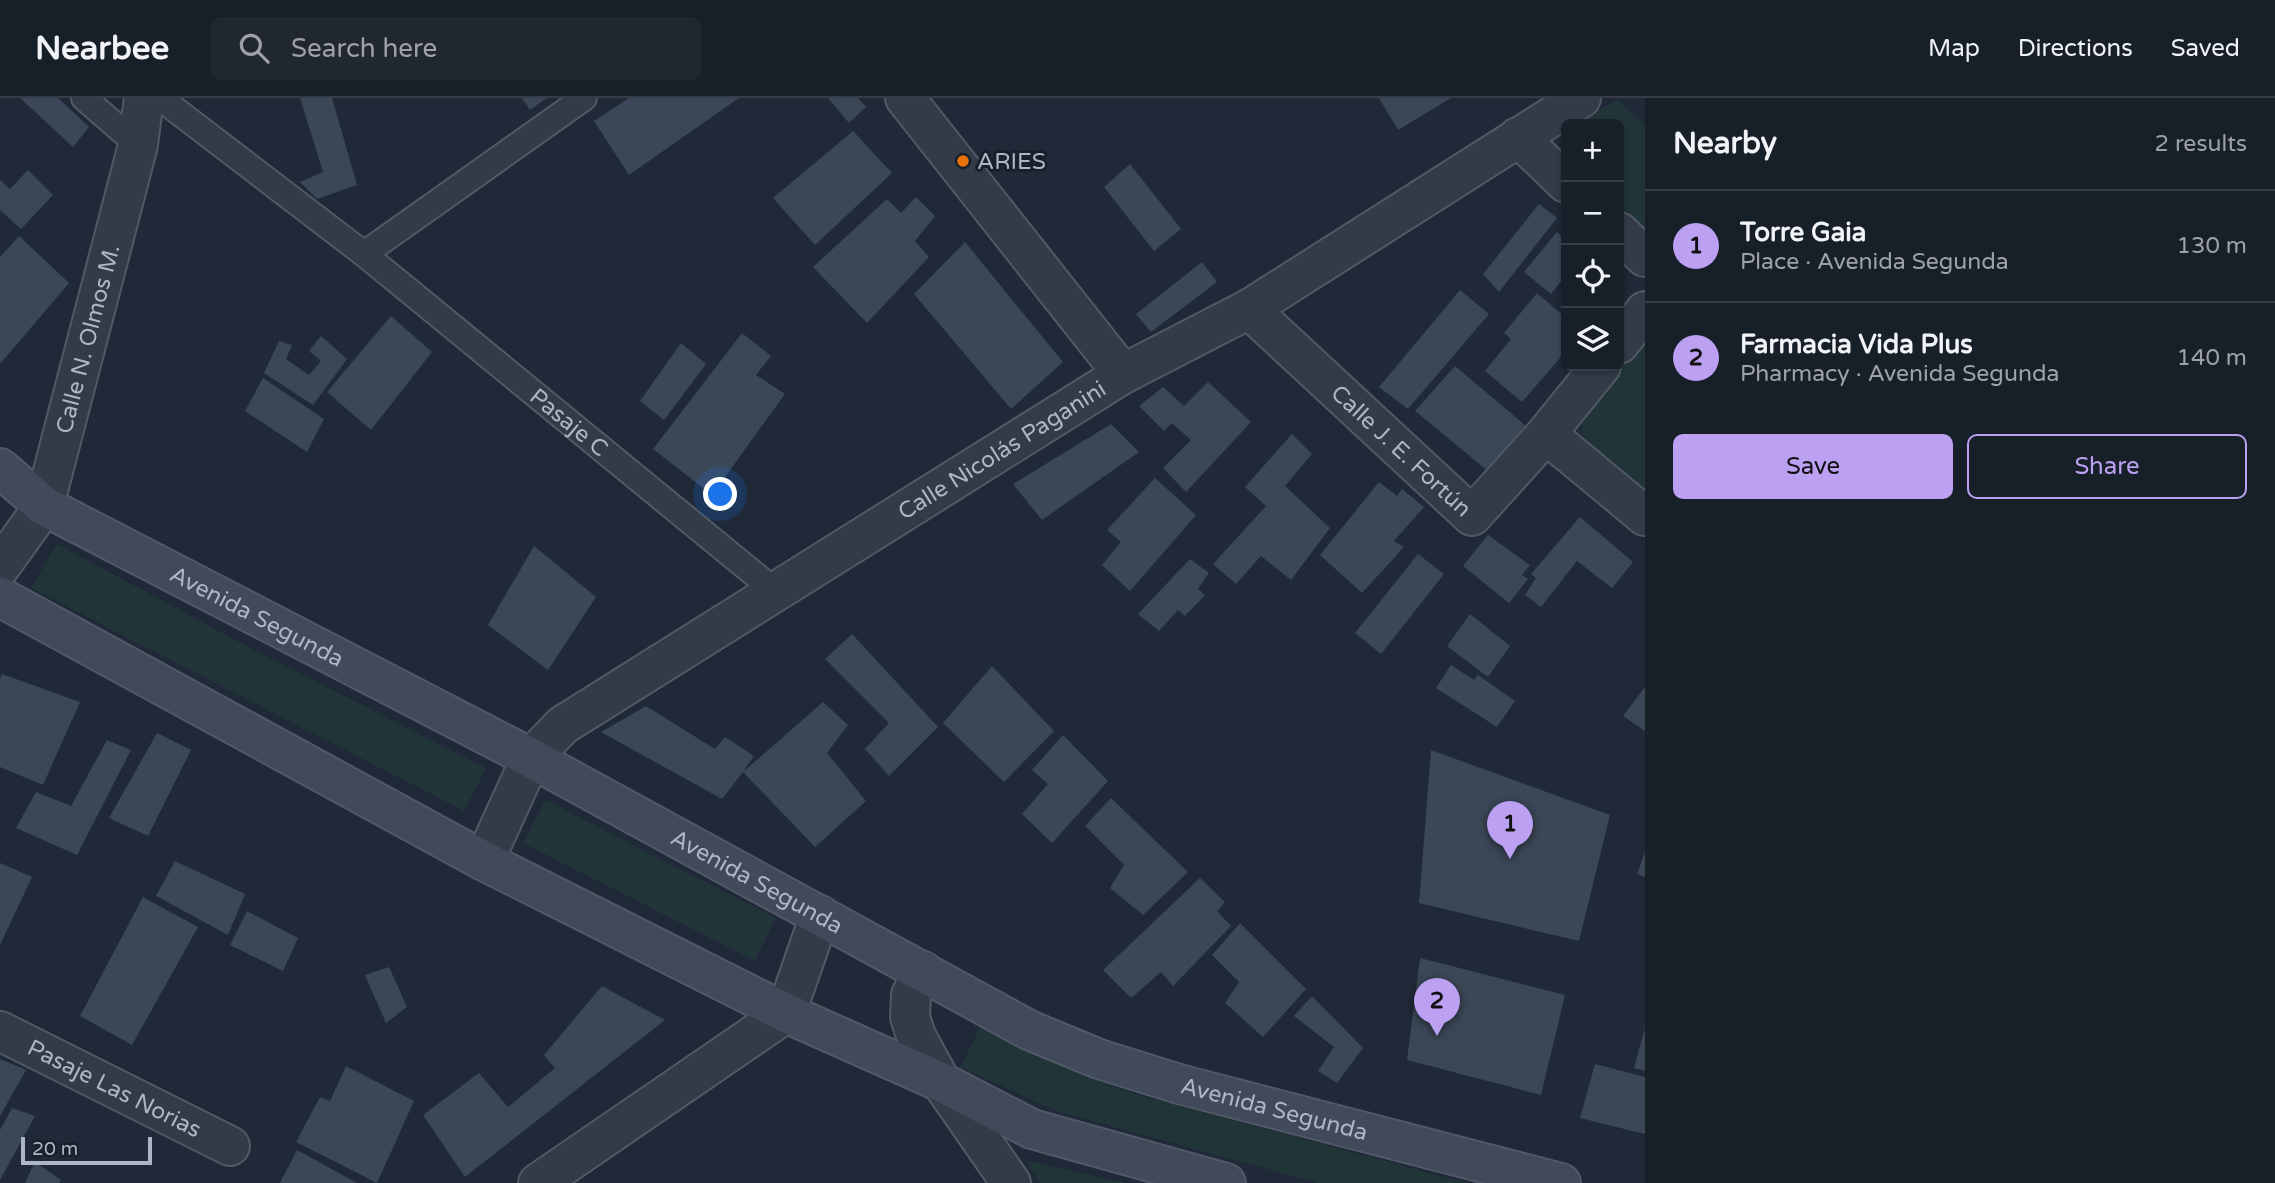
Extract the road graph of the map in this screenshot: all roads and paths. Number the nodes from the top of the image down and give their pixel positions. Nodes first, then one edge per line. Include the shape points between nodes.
1 (84, 98) edge
2 (144, 98) edge
3 (160, 98) edge
4 (584, 98) edge
5 (905, 98) edge
6 (1581, 98) edge
7 (1518, 137) junction
8 (138, 145) junction
9 (1565, 182) edge
10 (1624, 237) edge
11 (363, 254) junction
12 (1645, 257) edge
13 (1249, 309) junction
14 (1645, 311) edge
15 (1624, 338) edge
16 (1597, 371) edge
17 (1123, 374) junction
18 (1546, 434) junction
19 (0, 468) edge
20 (44, 506) junction
21 (1645, 516) edge
22 (0, 567) edge
23 (775, 591) junction
24 (0, 597) edge
25 (531, 758) junction
26 (484, 861) junction
27 (820, 915) junction
28 (923, 971) junction
29 (786, 1013) junction
30 (0, 1031) edge
31 (941, 1082) junction
32 (230, 1146) dead end
33 (538, 1183) edge
34 (1011, 1183) edge
35 (1226, 1183) edge
36 (1561, 1183) edge

1 - 8 lane
2 - 8 street, Calle N. Olmos M.
3 - 11 lane, Pasaje C
4 - 11 lane
5 - 17 street
6 - 7 street, Calle Nicolás Paganini
7 - 9 street
7 - 13 street, Calle Nicolás Paganini
8 - 20 street, Calle N. Olmos M.
10 - 12 street
11 - 23 lane, Pasaje C
13 - 17 street, Calle Nicolás Paganini
13 - 18 street, Calle J. E. Fortún via 1472,516
14 - 15 street
16 - 18 street, Calle J. E. Fortún
17 - 23 street, Calle Nicolás Paganini
18 - 21 street
19 - 20 main road, Avenida Segunda
20 - 22 street, Calle N. Olmos M.
20 - 25 main road, Avenida Segunda
23 - 25 street, Calle Nicolás Paganini via 563,725
24 - 26 main road
25 - 26 street, Calle Nicolás Paganini
25 - 27 main road, Avenida Segunda
26 - 29 main road
27 - 28 main road, Avenida Segunda
27 - 29 street
28 - 31 street via 911,995 910,1017
28 - 36 main road, Avenida Segunda via 1029,1030 1099,1059
29 - 31 main road
29 - 33 street
30 - 32 street, Pasaje Las Norias
31 - 34 street
31 - 35 main road via 1032,1129

